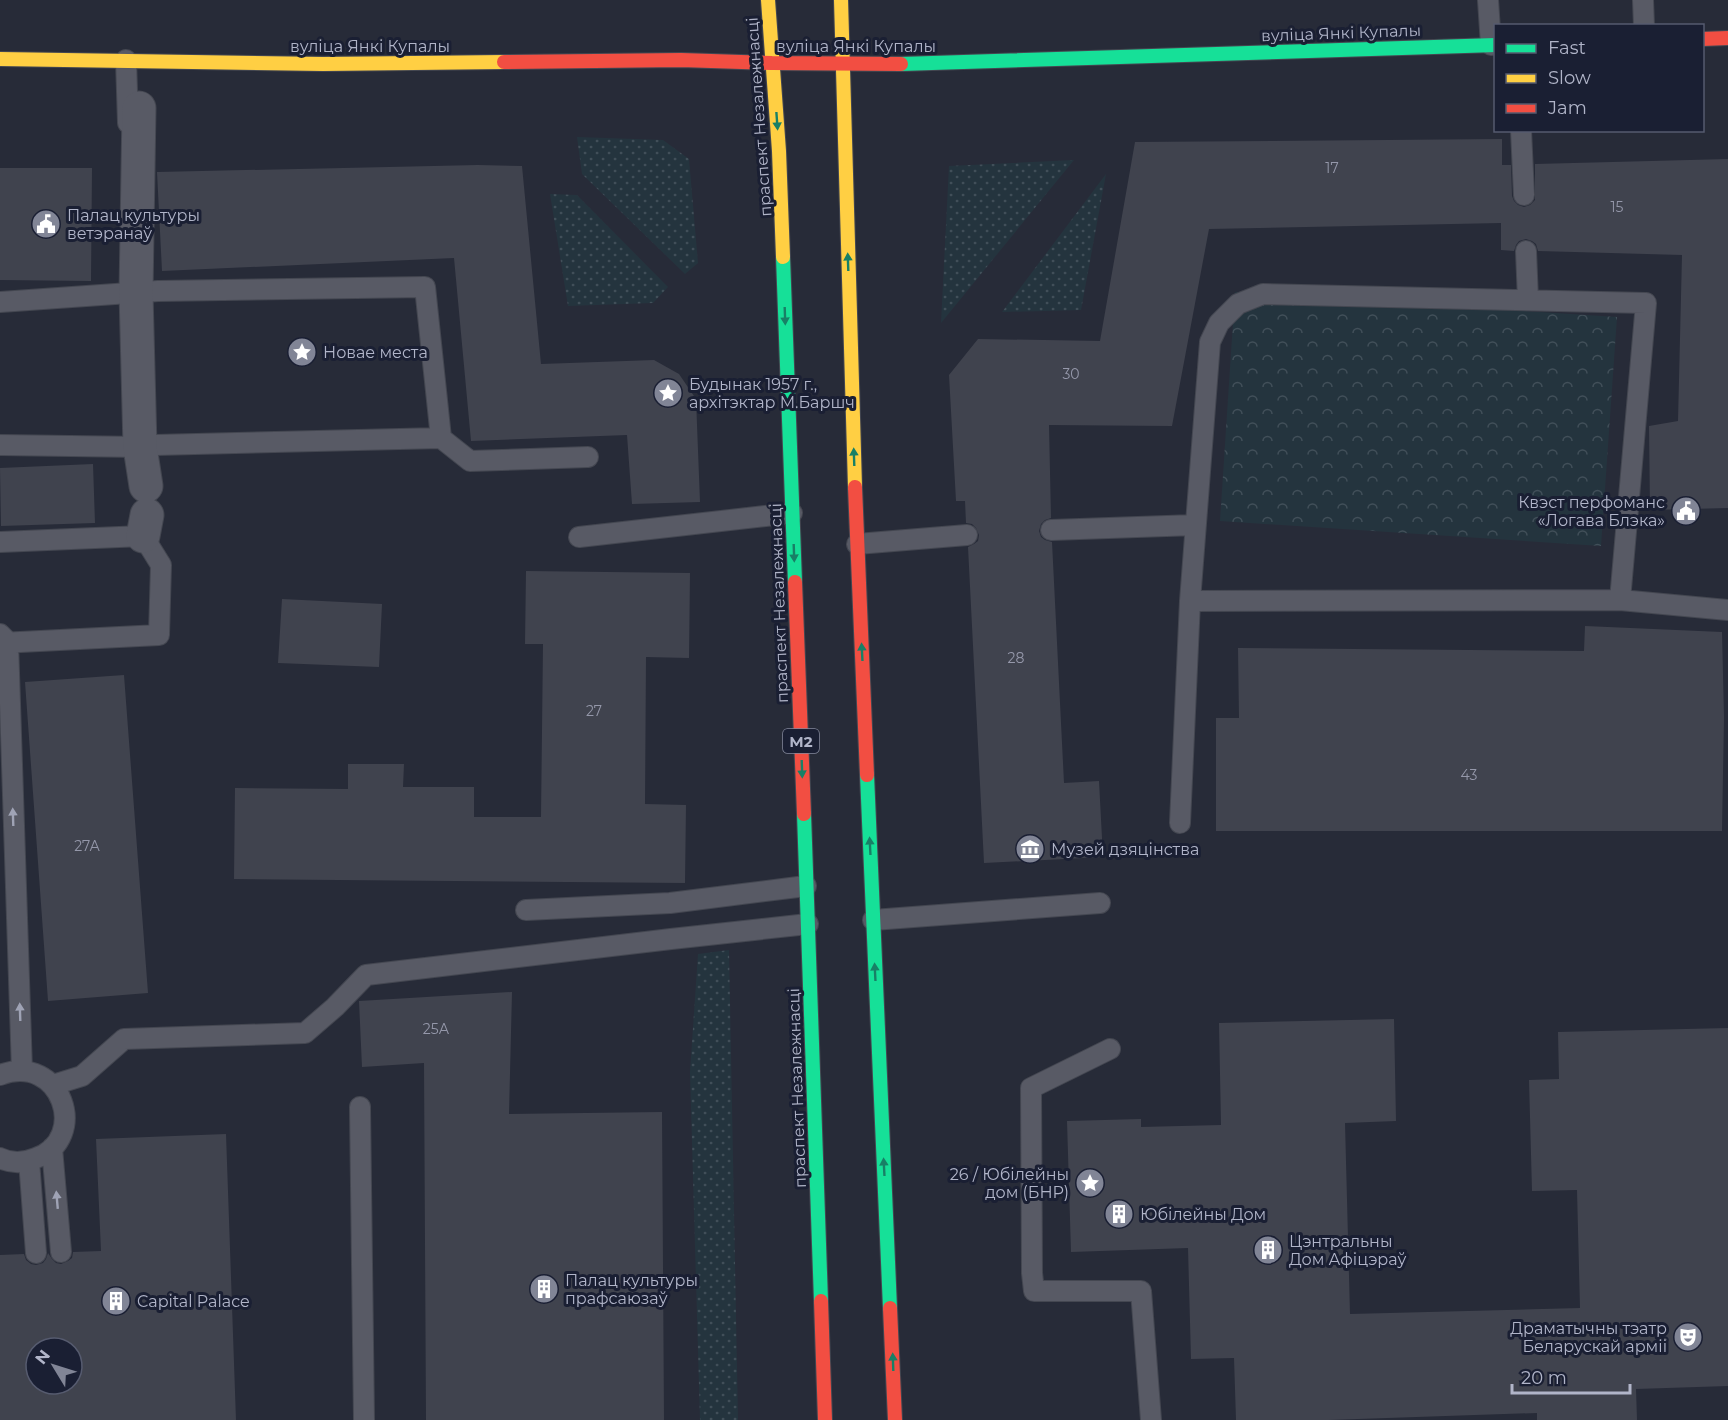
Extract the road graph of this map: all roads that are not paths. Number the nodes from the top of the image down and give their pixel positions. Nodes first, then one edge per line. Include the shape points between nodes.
1 (768, 0) edge
2 (841, 0) edge
3 (1488, 0) edge
4 (1643, 0) edge
5 (1644, 24) edge
6 (1728, 38) edge
7 (1704, 39) edge
8 (1493, 45) edge
9 (0, 59) edge
10 (126, 60) junction
11 (772, 63) junction
12 (843, 64) junction
13 (140, 108) dead end
14 (1521, 132) edge
15 (1524, 195) dead end
16 (1526, 251) dead end
17 (131, 293) junction
18 (1528, 300) junction
19 (0, 302) edge
20 (441, 438) junction
21 (0, 445) edge
22 (133, 447) junction
23 (588, 457) dead end
24 (145, 512) junction
25 (792, 513) junction
26 (1195, 525) junction
27 (1052, 530) dead end
28 (967, 535) dead end
29 (579, 537) dead end
30 (0, 542) edge
31 (857, 543) junction
32 (1620, 600) junction
33 (1190, 601) junction
34 (1728, 610) edge
35 (3, 639) edge
36 (1180, 823) dead end
37 (806, 886) junction
38 (1100, 903) dead end
39 (526, 910) dead end
40 (873, 920) junction
41 (808, 924) junction
42 (1110, 1049) dead end
43 (0, 1056) edge
44 (22, 1071) junction
45 (0, 1075) edge
46 (53, 1085) junction
47 (360, 1107) dead end
48 (52, 1148) junction
49 (0, 1158) edge
50 (28, 1161) junction
51 (61, 1252) dead end
52 (36, 1253) dead end
53 (364, 1420) edge
54 (825, 1420) edge
55 (895, 1420) edge
56 (1151, 1420) edge

1 - 11 main road, праспект Незалежнасці / М2
2 - 12 main road
3 - 8 lane
4 - 5 lane
6 - 7 main road
8 - 12 main road, вуліца Янкі Купалы
9 - 10 main road, вуліца Янкі Купалы
10 - 11 main road, вуліца Янкі Купалы via 323,64 681,60
10 - 17 lane
11 - 12 main road, вуліца Янкі Купалы
11 -> 25 main road, праспект Незалежнасці / М2 via 779,151
31 -> 12 main road
13 - 17 street
14 - 15 lane
16 - 18 lane
17 - 19 lane
17 - 20 lane via 425,287
17 - 22 street
18 - 26 lane via 1263,294 1238,304 1219,323 1210,342
18 - 32 lane via 1646,303
20 - 22 lane
20 - 23 lane via 470,461
21 - 22 lane
22 - 24 street
24 - 30 lane
24 - 35 lane via 160,565 159,635
25 - 29 lane
25 -> 37 main road, праспект Незалежнасці / М2
26 - 27 lane
26 - 33 lane
28 - 31 lane
40 -> 31 main road
32 - 33 lane
32 - 34 lane
33 - 36 lane
44 -> 35 lane
37 - 39 lane via 670,903
37 - 41 main road, праспект Незалежнасці / М2
38 - 40 lane
55 -> 40 main road
41 - 46 lane via 366,975 305,1033 124,1039 82,1076
41 - 54 main road, праспект Незалежнасці / М2
42 - 56 lane via 1031,1088 1032,1273 1034,1291 1141,1291
43 - 45 lane
44 - 45 lane
44 - 46 lane
46 - 48 lane via 64,1110 64,1124
47 - 53 lane
48 - 50 lane
51 -> 48 lane
49 - 50 lane
50 - 52 lane

